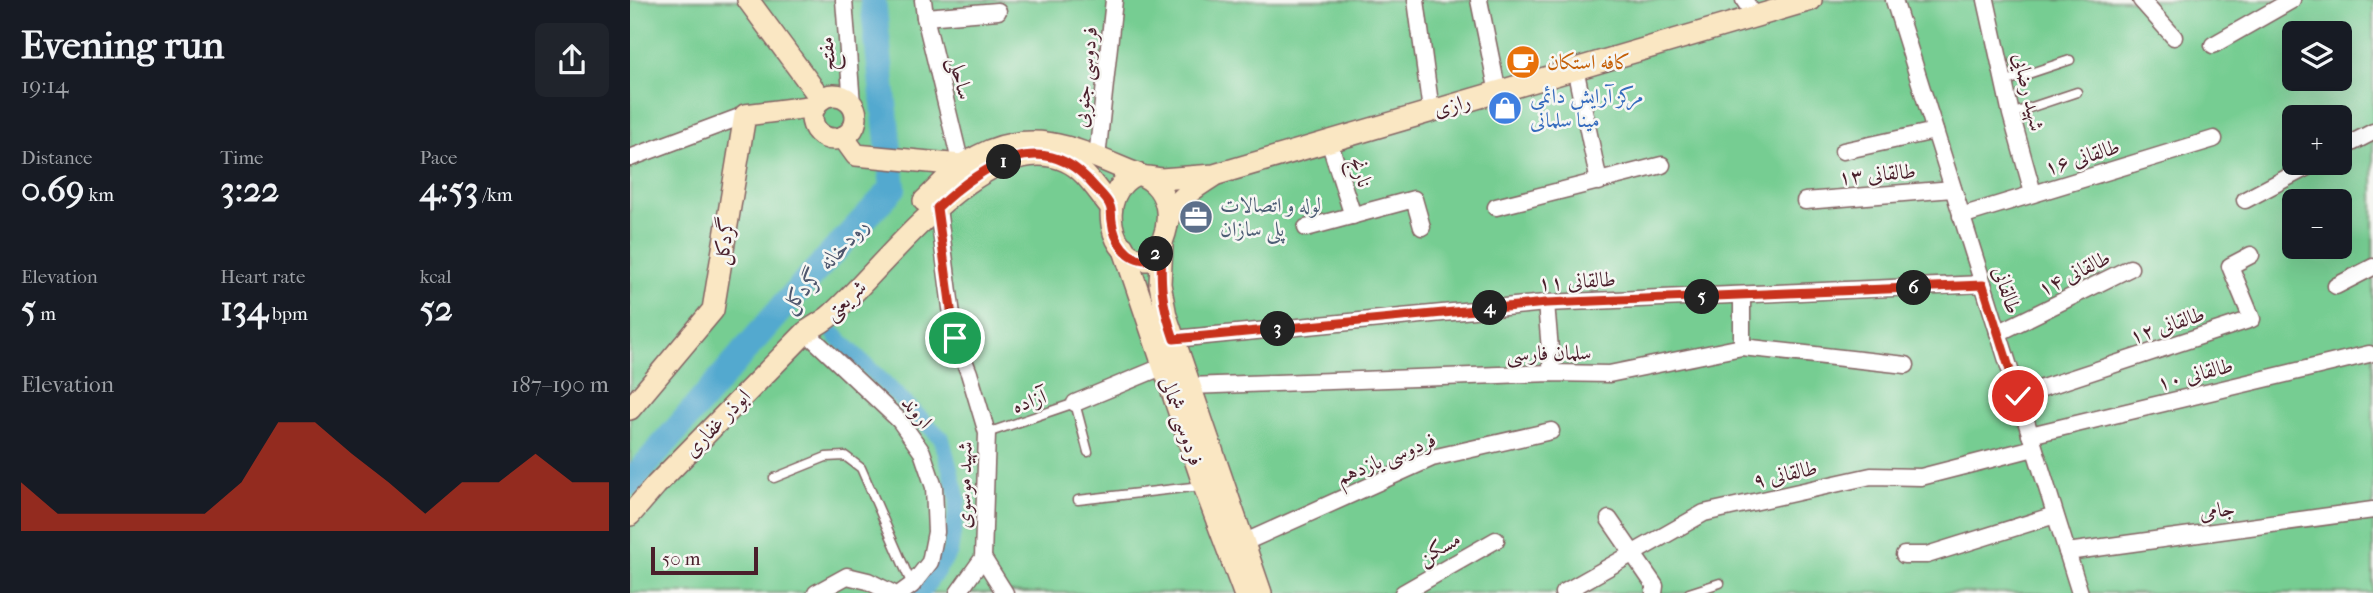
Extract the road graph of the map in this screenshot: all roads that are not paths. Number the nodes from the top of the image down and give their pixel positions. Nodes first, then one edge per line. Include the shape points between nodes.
1 (748, 0) edge
2 (844, 0) edge
3 (1114, 0) edge
4 (1416, 0) edge
5 (1479, 0) edge
6 (1809, 0) edge
7 (1894, 0) edge
8 (1986, 0) edge
9 (2141, 0) edge
10 (2292, 0) edge
11 (924, 8) edge
12 (1749, 8) edge
13 (998, 11) dead end
14 (2174, 37) dead end
15 (2214, 46) dead end
16 (2070, 60) dead end
17 (1575, 68) junction
18 (2004, 82) junction
19 (2077, 92) dead end
20 (1498, 93) junction
21 (819, 102) junction
22 (852, 104) junction
23 (1431, 111) junction
24 (2011, 114) junction
25 (745, 115) junction
26 (1935, 131) junction
27 (2373, 132) edge
28 (843, 137) junction
29 (2214, 139) dead end
30 (1329, 141) junction
31 (2352, 143) edge
32 (1843, 151) dead end
33 (630, 158) edge
34 (1097, 158) junction
35 (1662, 165) dead end
36 (961, 166) junction
37 (1214, 175) junction
38 (2292, 175) edge
39 (1142, 176) junction
40 (1599, 182) junction
41 (1953, 189) junction
42 (2033, 193) junction
43 (2245, 200) dead end
44 (1805, 201) dead end
45 (1111, 206) junction
46 (1496, 206) dead end
47 (937, 208) junction
48 (1353, 216) junction
49 (1961, 216) junction
50 (1422, 227) dead end
51 (1306, 228) dead end
52 (1164, 239) junction
53 (1123, 247) junction
54 (2251, 255) dead end
55 (2373, 267) edge
56 (2130, 268) dead end
57 (1983, 285) junction
58 (2336, 286) dead end
59 (1742, 296) junction
60 (1546, 303) junction
61 (806, 331) junction
62 (1998, 333) junction
63 (1174, 339) junction
64 (1741, 347) junction
65 (2369, 354) dead end
66 (1906, 365) dead end
67 (1164, 366) junction
68 (1552, 373) junction
69 (1189, 386) junction
70 (2018, 396) junction
71 (1075, 403) junction
72 (630, 409) edge
73 (1551, 431) dead end
74 (987, 433) junction
75 (2032, 442) junction
76 (1088, 452) dead end
77 (774, 478) dead end
78 (1205, 486) junction
79 (1078, 500) dead end
80 (2373, 510) edge
81 (630, 515) edge
82 (2055, 515) junction
83 (1609, 519) dead end
84 (1496, 540) dead end
85 (1243, 543) junction
86 (2067, 552) junction
87 (1633, 553) junction
88 (1904, 555) dead end
89 (983, 558) junction
90 (1720, 583) dead end
91 (907, 589) edge
92 (816, 593) edge
93 (892, 593) edge
94 (958, 593) edge
95 (1005, 593) edge
96 (1244, 593) edge
97 (1261, 593) edge
98 (1403, 593) edge
99 (1563, 593) edge
100 (1654, 593) edge
101 (1689, 593) edge
102 (2080, 593) edge

1 - 21 street
2 - 22 street, مفتح
3 - 34 street, فردوسی جنوبی
4 - 23 street
5 - 20 street
6 - 12 street, رازی
7 - 26 street, طالقانی
8 - 18 street, شهید رضایی
9 - 14 street
10 - 15 street
11 - 13 street
11 - 36 street, ساحلی
12 - 17 street, رازی
16 - 18 lane
17 - 20 street, رازی
17 - 40 street
18 - 24 street, شهید رضایی
19 - 24 lane
20 - 23 street, رازی
21 - 22 street via 834,95
21 - 25 street
21 - 28 street via 812,120 820,134
22 - 28 street via 856,119
23 - 30 street, رازی
24 - 42 street, شهید رضایی
25 - 33 street
25 - 72 street, گردکل via 713,310
26 - 32 street
26 - 41 street, طالقانی
27 - 31 street
28 - 36 street via 856,155
29 - 42 street, طالقانی ۱۶
30 - 37 street, رازی
30 - 48 street, نارنج
34 - 36 street, شریعتی via 1070,147 1020,141 996,147
34 - 39 street, شریعتی
35 - 40 street
36 - 61 street, شریعتی via 820,306
37 - 39 street
37 - 52 street via 1169,212
38 - 43 street
39 - 45 street via 1126,179
39 - 52 street via 1163,194
40 - 46 street
41 - 44 street, طالقانی ۱۳
41 - 49 street, طالقانی
42 - 49 street, طالقانی ۱۶
45 - 47 street, شریعتی via 1068,161 1030,154 990,168
45 - 53 street via 1112,224
47 - 61 street, شریعتی via 831,316
47 - 74 street, شهید موسوی via 955,338
48 - 50 street via 1414,199
48 - 51 street
49 - 57 street, طالقانی
52 - 53 street via 1148,260 1139,261
52 - 63 street, فردوسی شمالی via 1160,284
53 - 67 street, فردوسی شمالی
54 - 70 street, طالقانی ۱۲ via 2230,266 2252,319
55 - 58 street
56 - 62 street, طالقانی ۱۴
57 - 59 street, طالقانی ۱۱
57 - 62 street, طالقانی
59 - 60 street, طالقانی ۱۱
59 - 64 street
60 - 63 street, طالقانی ۱۱
60 - 68 street
61 - 81 street, ابوذر غفاری
61 - 91 street, اروند via 900,421 922,452 934,488 936,532 930,562
62 - 70 street, طالقانی
63 - 69 street, فردوسی شمالی
64 - 66 street, سلمان فارسی
64 - 68 street, سلمان فارسی via 1609,374
65 - 75 street, طالقانی ۱۰
67 - 71 street
67 - 78 street, فردوسی شمالی
68 - 69 street, سلمان فارسی
69 - 85 street, فردوسی شمالی
70 - 75 street, طالقانی
71 - 74 lane, آزاده
71 - 76 lane, آزاده
73 - 85 street, فردوسی یازدهم via 1432,458
74 - 89 street, شهید موسوی
75 - 82 street, طالقانی
75 - 87 street, طالقانی ۹ via 1921,477 1871,476 1704,513
77 - 91 lane, اروند via 826,457 845,456 861,468
78 - 79 lane
78 - 96 street, فردوسی شمالی
80 - 86 street, جامی
82 - 86 street, طالقانی
82 - 88 street via 1927,555
83 - 87 street
84 - 98 street, مسکن
85 - 97 street, فردوسی شمالی
86 - 102 street, طالقانی
87 - 99 street, طالقانی ۹
87 - 100 street via 1655,586
89 - 94 street, شهید موسوی
89 - 95 street
90 - 101 lane
92 - 93 street via 847,576

